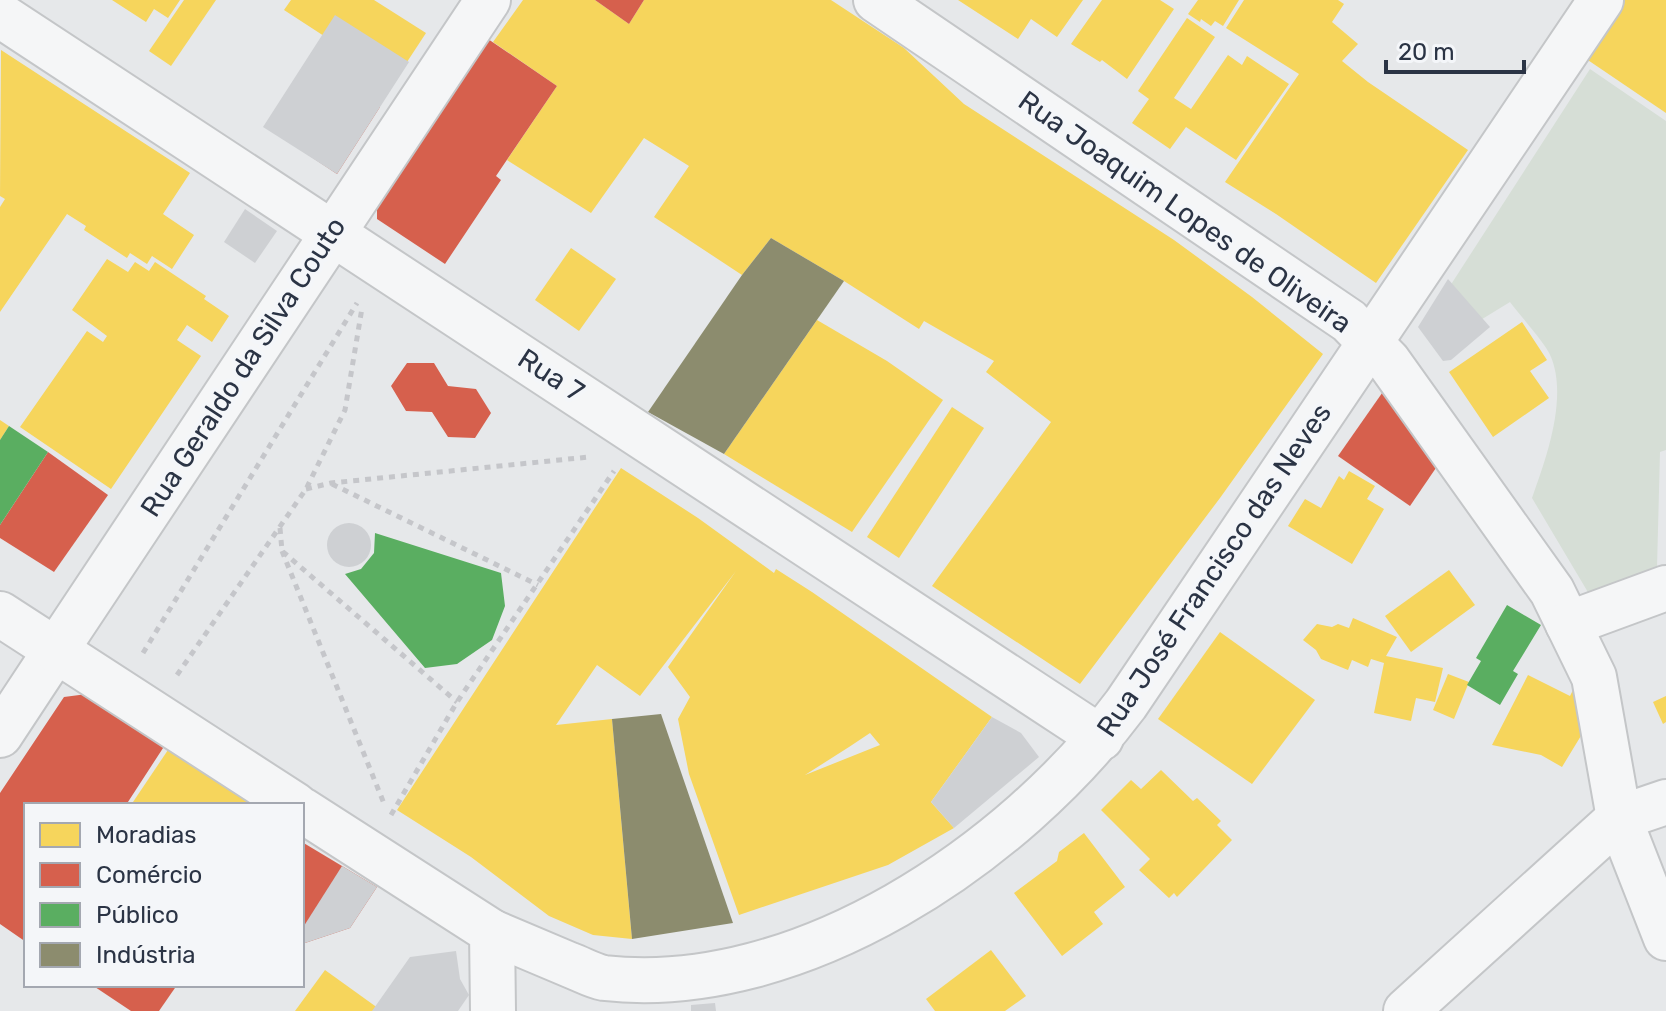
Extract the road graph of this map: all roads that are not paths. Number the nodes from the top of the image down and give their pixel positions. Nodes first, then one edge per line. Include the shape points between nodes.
1 (488, 0) edge
2 (876, 0) edge
3 (1601, 0) edge
4 (0, 15) edge
5 (332, 231) junction
6 (1369, 341) junction
7 (1666, 588) edge
8 (0, 614) edge
9 (1568, 624) junction
10 (56, 650) junction
11 (0, 735) edge
12 (1101, 738) junction
13 (1666, 802) edge
14 (292, 803) edge
15 (304, 811) edge
16 (1619, 818) junction
17 (492, 932) junction
18 (1666, 938) edge
19 (493, 1011) edge
20 (1406, 1011) edge

1 - 5 street, Rua Geraldo da Silva Couto
2 - 6 street, Rua Joaquim Lopes de Oliveira via 1349,321
3 - 6 street, Rua José Francisco das Neves
4 - 5 street, Rua 7
5 - 10 street, Rua Geraldo da Silva Couto
5 - 12 street, Rua 7
6 - 9 street, Rua Joaquim Lopes de Oliveira via 1543,578
6 - 12 street, Rua José Francisco das Neves
7 - 9 street
8 - 10 street
9 - 16 street, Rua Joaquim Lopes de Oliveira via 1594,677
10 - 11 street, Rua Geraldo da Silva Couto
10 - 14 street
12 - 17 street, Rua José Francisco das Neves via 1023,816 920,891 834,938 748,968 665,981 600,977
13 - 16 street
15 - 17 street, Rua José Francisco das Neves
16 - 18 street, Rua Joaquim Lopes de Oliveira
16 - 20 street
17 - 19 street

